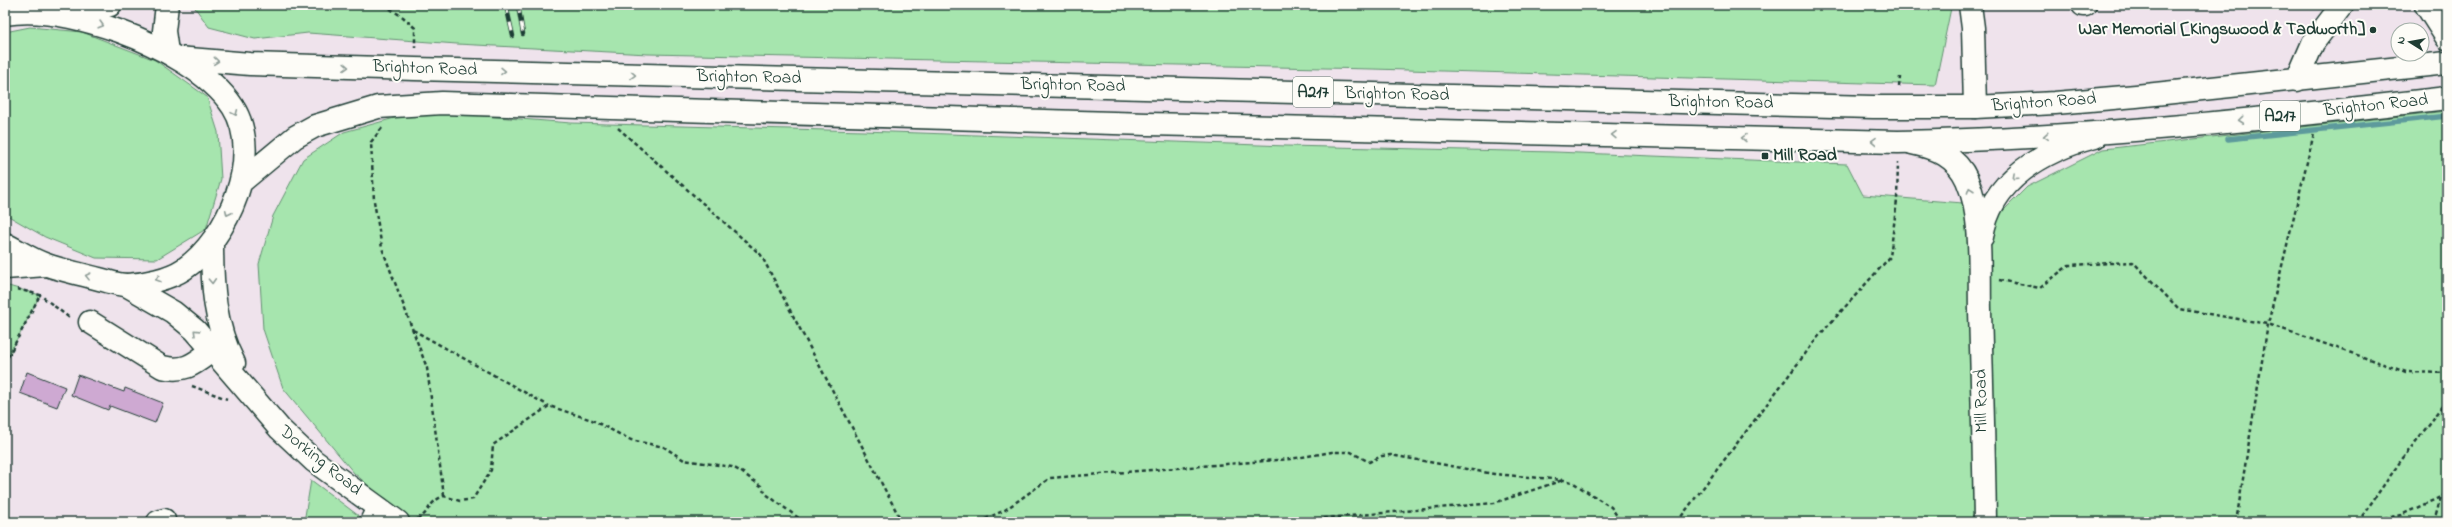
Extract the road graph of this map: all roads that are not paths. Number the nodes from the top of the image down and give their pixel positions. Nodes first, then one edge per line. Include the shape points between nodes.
1 (110, 5) edge
2 (167, 5) edge
3 (1970, 5) edge
4 (2342, 5) edge
5 (2426, 5) edge
6 (35, 13) junction
7 (5, 14) edge
8 (2447, 38) edge
9 (172, 55) junction
10 (2447, 62) edge
11 (2297, 80) junction
12 (2447, 98) edge
13 (1975, 107) junction
14 (2113, 132) junction
15 (1902, 142) junction
16 (241, 182) junction
17 (212, 242) junction
18 (5, 244) edge
19 (46, 265) junction
20 (1979, 266) junction
21 (5, 268) edge
22 (126, 285) junction
23 (90, 322) dead end
24 (214, 350) junction
25 (249, 393) junction
26 (374, 515) edge
27 (398, 522) edge
28 (1986, 522) edge

1 - 6 main road via 67,12
2 - 9 main road via 164,31
3 - 13 main road
4 - 11 main road via 2313,43
5 - 8 main road
6 - 7 main road
6 -> 9 main road via 101,25
9 -> 13 main road, Brighton Road / A217 via 250,64 415,69
9 -> 16 main road via 206,80 233,108 245,144 245,164
10 - 11 main road, Brighton Road / A217
11 - 13 main road, Brighton Road / A217 via 2136,96
12 -> 14 main road, Brighton Road / A217
14 -> 15 main road, Brighton Road / A217
14 -> 20 main road, Mill Road via 2044,156 2005,185 1991,206 1982,231
15 -> 16 main road, Brighton Road / A217 via 1062,122 442,103 399,104 357,112 315,126 295,137
20 -> 15 main road, Mill Road via 1973,197 1958,164 1945,154 1927,146
16 -> 17 main road via 223,225
17 -> 22 main road via 184,269 156,281
17 -> 25 main road, Dorking Road via 213,296 221,336
18 - 19 main road
19 - 21 main road
22 -> 19 main road
20 - 28 main road, Mill Road
24 -> 22 main road, Dorking Road via 173,312
23 - 24 main road via 162,367 174,370 188,367
24 - 25 main road, Dorking Road
25 - 26 main road, Dorking Road via 265,413 308,455
26 - 27 main road, Dorking Road

